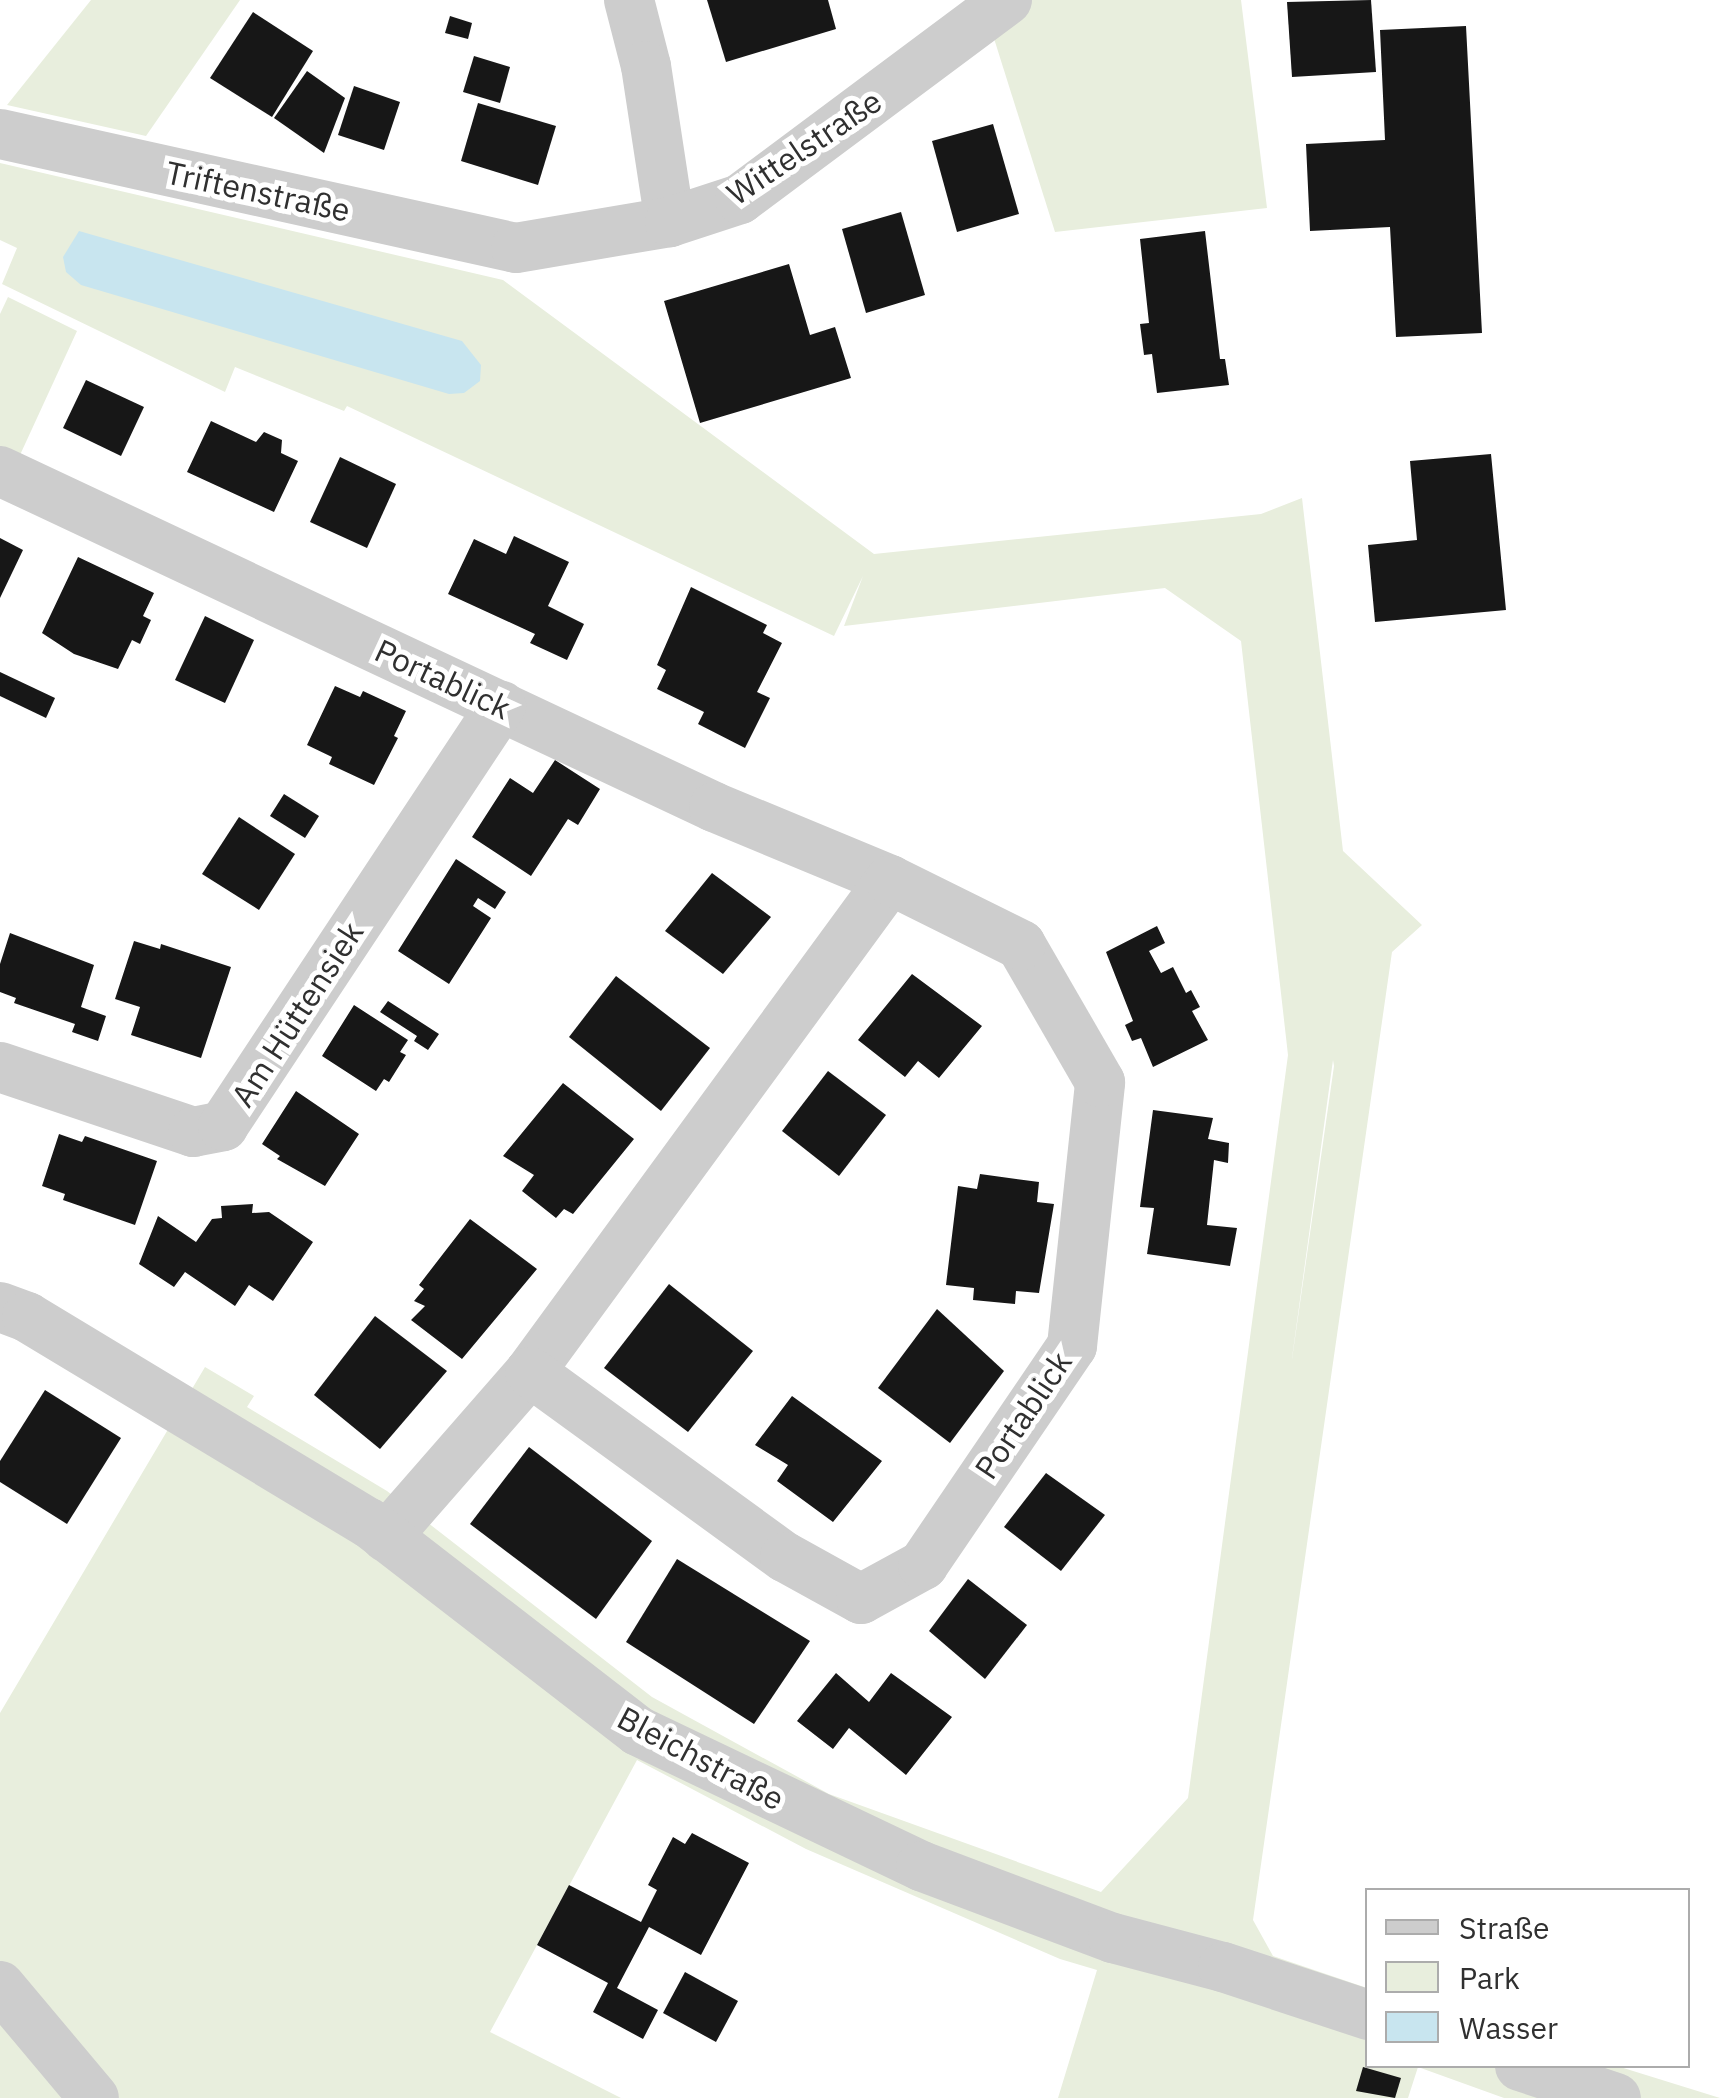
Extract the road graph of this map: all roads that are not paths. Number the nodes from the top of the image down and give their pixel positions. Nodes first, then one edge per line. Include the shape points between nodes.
1 (629, 0) edge
2 (1007, 0) edge
3 (0, 134) edge
4 (670, 222) junction
5 (516, 248) joint
6 (0, 471) edge
7 (501, 706) junction
8 (890, 880) junction
9 (0, 1067) edge
10 (0, 1307) edge
11 (530, 1372) junction
12 (386, 1536) junction
13 (0, 1986) edge
14 (1365, 2013) edge
15 (1526, 2068) edge
16 (94, 2098) edge
17 (1616, 2098) edge

1 - 4 street
2 - 4 street, Wittelstraße via 740,199
3 - 5 street, Triftenstraße
4 - 5 street, Wittelstraße
6 - 7 street, Portablick
7 - 8 street, Portablick via 714,807
7 - 9 street, Am Hüttensiek via 223,1126 193,1132
8 - 11 street
8 - 11 street, Portablick via 1022,945 1100,1082 1072,1346 922,1565 861,1600 785,1557
10 - 12 street, Bleichstraße via 27,1317
11 - 12 street
12 - 14 street, Bleichstraße via 638,1731 729,1777 921,1866 1058,1919
13 - 16 street
15 - 17 street

